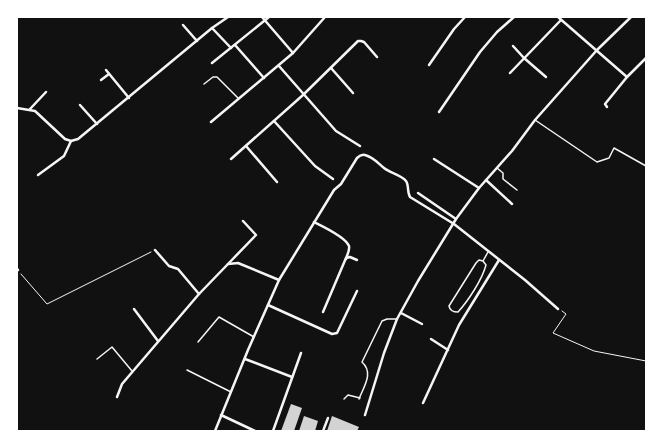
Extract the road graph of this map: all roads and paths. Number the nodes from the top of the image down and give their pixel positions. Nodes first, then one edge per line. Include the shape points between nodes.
1 (228, 17) edge
2 (262, 17) edge
3 (269, 17) edge
4 (319, 17) edge
5 (325, 17) edge
6 (465, 17) edge
7 (514, 17) edge
8 (558, 17) edge
9 (631, 17) edge
10 (561, 20) junction
11 (265, 21) junction
12 (323, 21) junction
13 (183, 25) dead end
14 (212, 28) junction
15 (197, 41) junction
16 (235, 45) junction
17 (513, 46) dead end
18 (231, 48) junction
19 (597, 50) junction
20 (293, 53) junction
21 (377, 57) dead end
22 (524, 58) junction
23 (646, 58) edge
24 (212, 63) dead end
25 (429, 65) dead end
26 (279, 66) junction
27 (330, 68) junction
28 (106, 70) dead end
29 (510, 73) dead end
30 (109, 74) junction
31 (546, 77) dead end
32 (627, 77) junction
33 (264, 78) junction
34 (101, 80) dead end
35 (204, 84) dead end
36 (46, 92) dead end
37 (353, 93) dead end
38 (303, 95) junction
39 (129, 98) junction
40 (239, 99) junction
41 (80, 105) dead end
42 (607, 107) dead end
43 (17, 108) edge
44 (29, 109) junction
45 (439, 112) dead end
46 (535, 120) junction
47 (274, 121) junction
48 (211, 122) dead end
49 (97, 124) junction
50 (71, 141) junction
51 (246, 146) junction
52 (360, 146) dead end
53 (231, 159) dead end
54 (434, 159) dead end
55 (646, 166) edge
56 (496, 168) junction
57 (38, 175) dead end
58 (333, 179) dead end
59 (486, 180) junction
60 (277, 182) dead end
61 (478, 188) junction
62 (517, 190) dead end
63 (418, 193) dead end
64 (512, 204) dead end
65 (456, 219) junction
66 (243, 221) dead end
67 (314, 222) junction
68 (454, 224) junction
69 (155, 250) joint
70 (488, 252) junction
71 (346, 259) junction
72 (357, 260) dead end
73 (483, 260) junction
74 (499, 260) junction
75 (228, 264) junction
76 (17, 270) edge
77 (280, 280) junction
78 (357, 291) dead end
79 (199, 294) junction
80 (268, 305) junction
81 (134, 309) dead end
82 (558, 309) joint
83 (323, 312) dead end
84 (401, 313) junction
85 (398, 319) junction
86 (422, 324) dead end
87 (254, 337) junction
88 (432, 339) dead end
89 (158, 341) junction
90 (198, 342) dead end
91 (448, 350) junction
92 (301, 353) dead end
93 (97, 359) dead end
94 (245, 359) junction
95 (646, 361) edge
96 (186, 370) dead end
97 (132, 372) junction
98 (292, 377) junction
99 (231, 392) junction
100 (117, 397) dead end
101 (344, 399) dead end
102 (423, 403) dead end
103 (221, 415) junction
104 (366, 415) dead end
105 (328, 418) dead end
106 (215, 431) edge
107 (255, 431) edge
108 (273, 431) edge
109 (323, 431) edge

1 - 14 street
2 - 11 street
3 - 11 street
4 - 12 street
5 - 12 street
6 - 25 street
7 - 45 street via 480,52
8 - 10 street
9 - 19 street
10 - 19 street
10 - 22 street
11 - 16 street
11 - 20 street
12 - 20 street
13 - 15 street
14 - 15 street
14 - 18 street
15 - 39 street
16 - 18 street
16 - 33 street
17 - 22 street
18 - 24 street
19 - 32 street
19 - 46 street
20 - 26 street
21 - 27 street via 358,41
22 - 29 street
22 - 31 street
23 - 32 street
26 - 33 street
26 - 38 street
27 - 37 street
27 - 38 street
28 - 30 street
30 - 34 street
30 - 39 street
32 - 42 street via 605,104
33 - 40 street
35 - 40 lane via 217,77
36 - 44 street
38 - 47 street
38 - 52 street via 336,131
39 - 49 street
40 - 48 street
41 - 49 street
43 - 44 street
44 - 50 street via 35,111 56,132
46 - 55 lane via 597,162 609,158 614,148
46 - 56 street
47 - 51 street
47 - 58 street via 315,166
49 - 50 street via 78,139
50 - 57 street via 64,156
51 - 53 street
51 - 60 street
54 - 61 street
56 - 59 street
56 - 62 lane via 503,173 503,179
59 - 61 street
59 - 64 street
61 - 65 street
63 - 65 street
65 - 68 street
66 - 75 street via 256,235
67 - 68 street via 357,158 364,154 404,180 408,184 410,197
67 - 71 street via 338,236 349,246
67 - 77 street
68 - 70 street
68 - 84 street
69 - 76 path via 47,304
69 - 79 street via 169,266 178,269
70 - 73 lane
70 - 74 street
71 - 72 street via 350,257
71 - 83 street
73 - 73 lane via 476,263 449,306 453,312 458,312 462,307 482,275 486,265
74 - 82 street
74 - 91 street via 459,325
75 - 77 street via 238,263
75 - 79 street
77 - 80 street
78 - 80 street via 337,333 332,334
79 - 89 street
80 - 87 street
81 - 89 street
82 - 95 path via 566,314 553,333 594,351
84 - 85 street
84 - 86 street
85 - 101 lane via 382,321 372,340 362,362 368,367 369,373 360,399 348,395
85 - 104 street via 384,353
87 - 90 lane via 219,317
87 - 94 street
88 - 91 street
89 - 97 street
91 - 102 street
92 - 98 street
93 - 97 lane via 112,347
94 - 98 street
94 - 99 street
96 - 99 lane
97 - 100 street via 122,384
98 - 108 street
99 - 103 street
103 - 106 street
103 - 107 street
105 - 109 street

